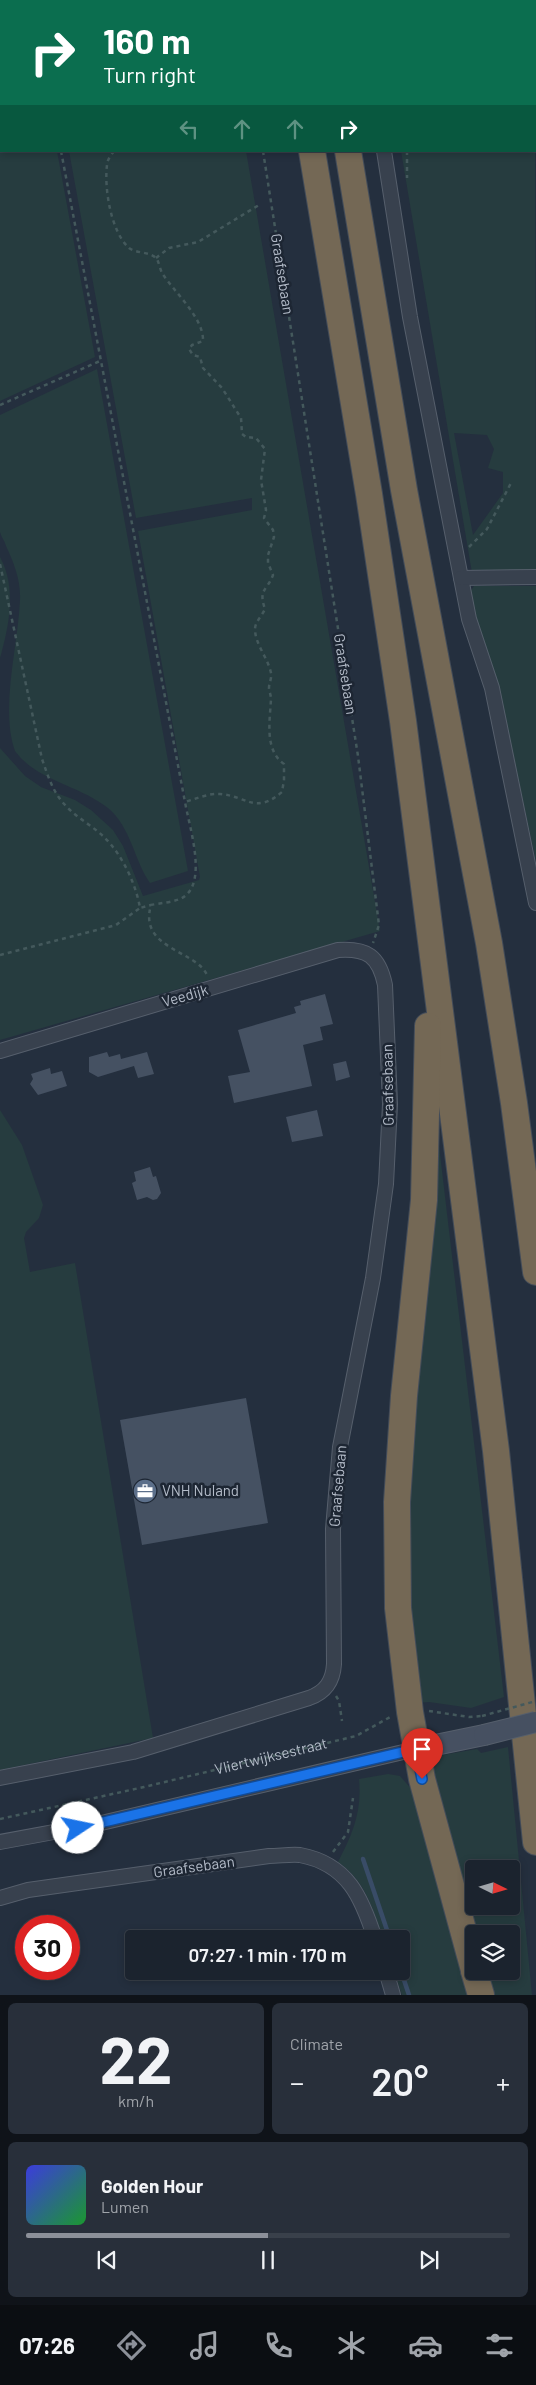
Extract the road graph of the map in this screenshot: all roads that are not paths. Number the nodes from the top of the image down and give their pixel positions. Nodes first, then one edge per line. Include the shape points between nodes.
1 (312, 152) edge
2 (348, 152) edge
3 (384, 152) edge
4 (536, 576) edge
5 (461, 578) junction
6 (536, 903) edge
7 (432, 951) junction
8 (370, 955) joint
9 (0, 1051) edge
10 (536, 1272) edge
11 (536, 1722) edge
12 (416, 1749) junction
13 (0, 1778) edge
14 (0, 1842) edge
15 (536, 1842) edge
16 (0, 1898) edge
17 (372, 1930) edge
18 (465, 1937) edge
19 (389, 1980) edge
20 (477, 1980) edge
21 (393, 1995) edge
22 (481, 1995) edge

1 - 7 highway via 369,494
2 - 10 highway via 404,490 489,943
3 - 5 street via 410,317
4 - 5 street
5 - 6 street via 469,619 492,688
7 - 12 highway via 424,1200 397,1502 398,1608
7 - 15 highway via 496,1451
8 - 9 street, Veedijk via 351,949 338,950
8 - 13 street, Graafsebaan via 377,962 385,985 390,1104 386,1184 374,1278 340,1447 333,1529 334,1673 327,1687 309,1698 133,1752
11 - 12 street, Vliertwijksestraat, bridge via 483,1725
12 - 14 street, Vliertwijksestraat via 97,1824
12 - 18 highway
16 - 17 street, Graafsebaan via 28,1890 270,1856 300,1855 325,1864 344,1876 356,1890
19 - 21 street
20 - 22 highway

